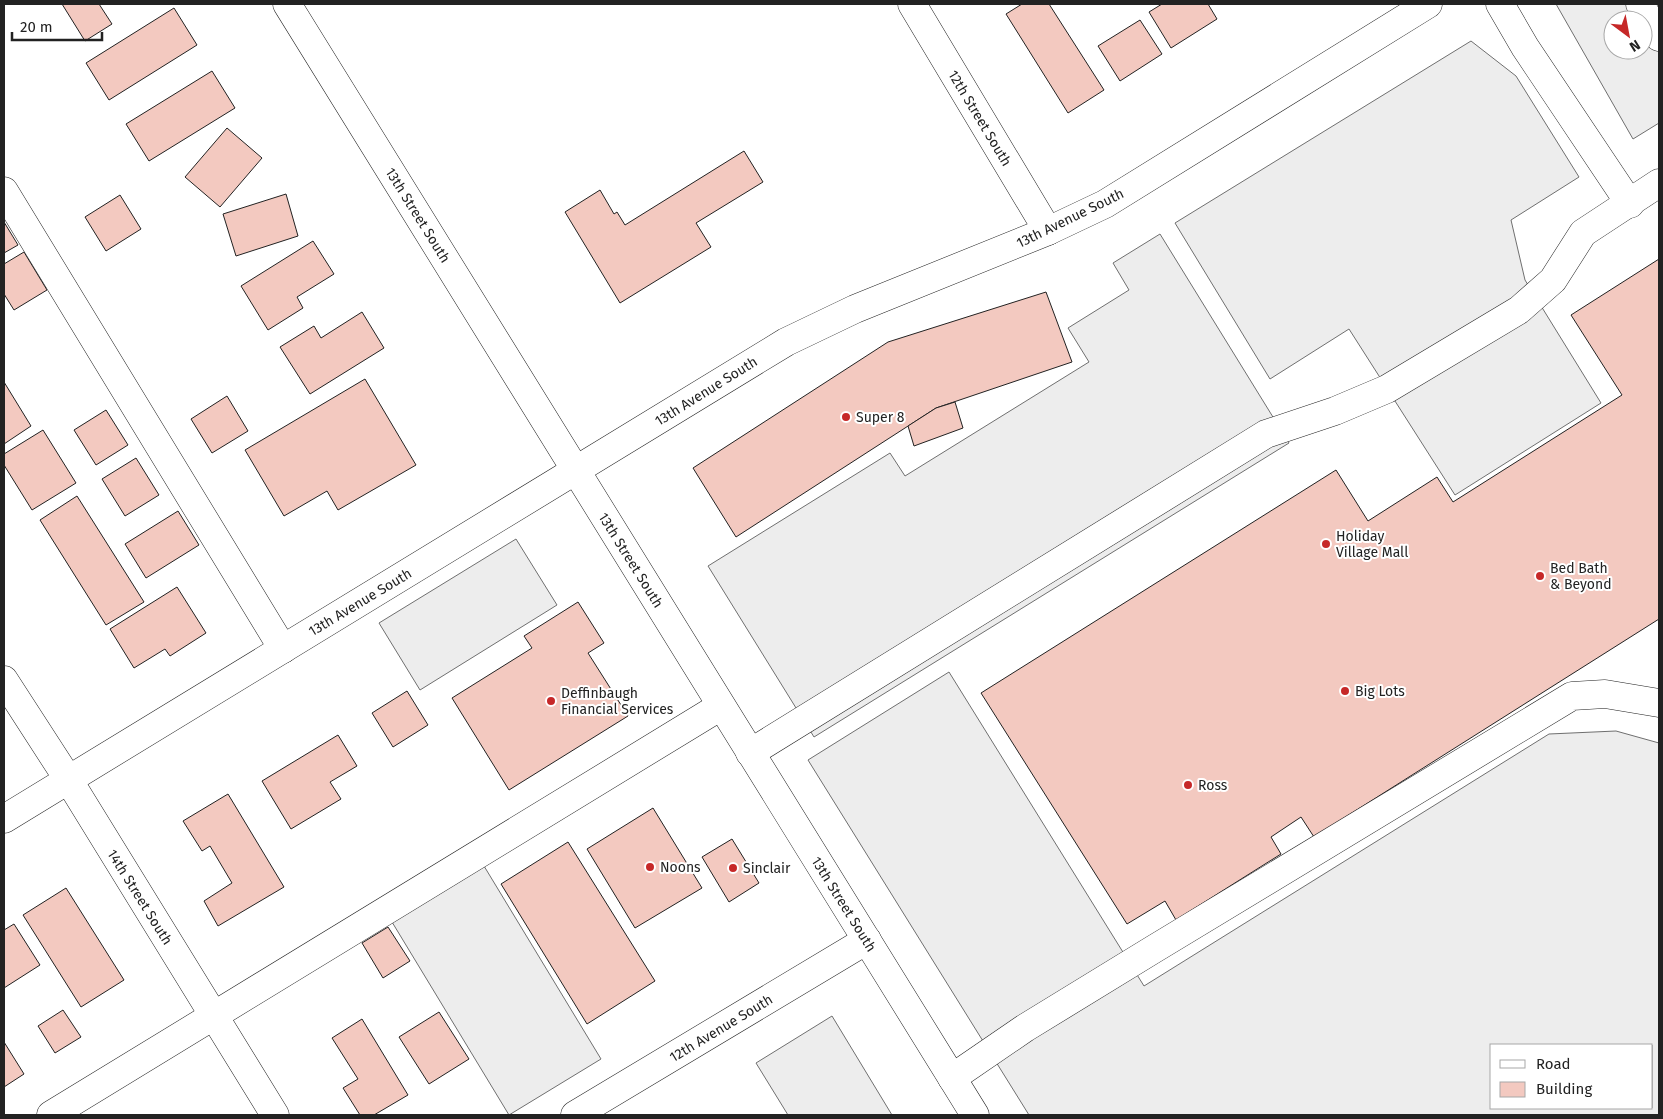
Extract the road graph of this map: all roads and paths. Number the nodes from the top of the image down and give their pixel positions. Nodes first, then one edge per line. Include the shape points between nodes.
1 (287, 4) edge
2 (912, 4) edge
3 (1428, 4) edge
4 (1500, 4) edge
5 (1640, 4) edge
6 (1659, 37) edge
7 (1659, 183) edge
8 (4, 191) edge
9 (1630, 204) junction
10 (1048, 232) junction
11 (576, 471) junction
12 (283, 648) junction
13 (4, 680) edge
14 (1659, 703) edge
15 (721, 706) junction
16 (750, 754) junction
17 (68, 780) junction
18 (4, 819) edge
19 (866, 940) junction
20 (213, 1016) junction
21 (952, 1078) junction
22 (51, 1115) edge
23 (275, 1115) edge
24 (575, 1115) edge
25 (975, 1115) edge

1 - 11 street, 13th Street South
2 - 10 street, 12th Street South
3 - 10 street, 13th Avenue South via 1105,204
4 - 9 street
5 - 6 street
7 - 9 street
8 - 12 street
9 - 16 street via 1583,233 1553,280 1519,310 1387,389 1266,434
10 - 11 street, 13th Avenue South via 855,308 786,342
11 - 12 street, 13th Avenue South
11 - 15 street, 13th Street South
12 - 17 street, 13th Avenue South
13 - 17 street, 14th Street South
14 - 21 street via 1605,694 1572,696 1025,1028
15 - 16 street, 13th Street South
15 - 20 street
16 - 19 street, 13th Street South
17 - 18 street, 13th Avenue South
17 - 20 street, 14th Street South
19 - 21 street, 13th Street South
19 - 24 street, 12th Avenue South
20 - 22 street
20 - 23 street, 14th Street South
21 - 25 street, 13th Street South

